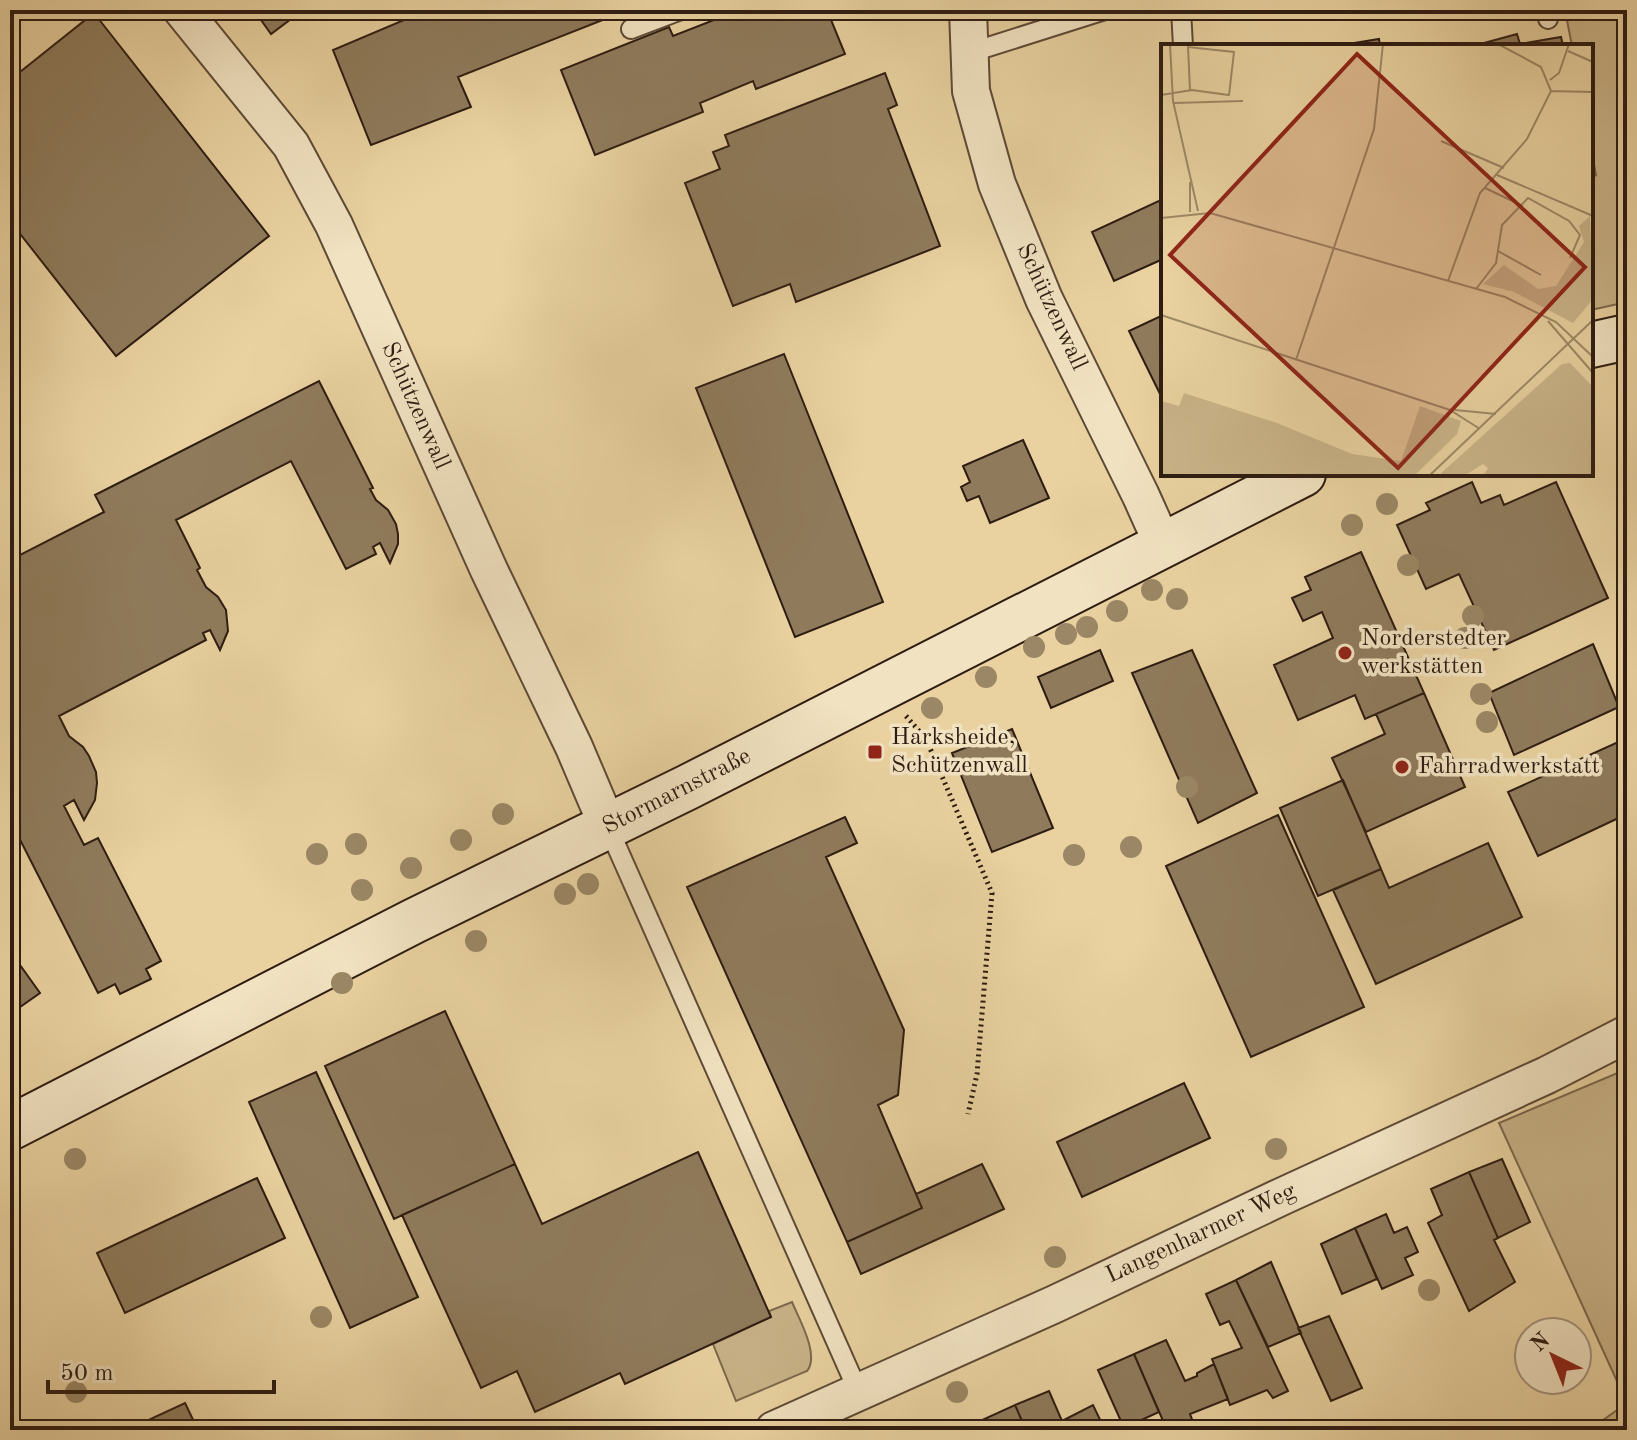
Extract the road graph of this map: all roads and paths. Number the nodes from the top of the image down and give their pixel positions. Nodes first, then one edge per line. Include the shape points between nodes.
1 (182, 10) edge
2 (681, 10) edge
3 (968, 10) edge
4 (1105, 10) edge
5 (1181, 10) edge
6 (631, 29) dead end
7 (1183, 44) edge
8 (969, 53) junction
9 (1627, 337) edge
10 (1593, 345) edge
11 (1297, 476) edge
12 (1163, 545) junction
13 (881, 689) junction
14 (608, 827) junction
15 (1627, 1034) edge
16 (968, 1114) dead end
17 (21, 1117) edge
18 (10, 1308) edge
19 (11, 1334) edge
20 (858, 1391) junction
21 (774, 1430) edge

1 - 14 street, Schützenwall via 291,145 334,225
2 - 6 lane
3 - 8 street, Schützenwall
4 - 8 lane
5 - 7 lane
8 - 12 street, Schützenwall via 971,91 997,184 1044,299
9 - 10 main road
11 - 12 main road, Stormarnstraße
12 - 13 main road, Stormarnstraße
13 - 14 main road, Stormarnstraße
13 - 16 path via 926,739 992,893 977,1074
14 - 17 main road, Stormarnstraße
14 - 20 lane
15 - 20 street, Langenharmer Weg via 1055,1304
18 - 19 path
20 - 21 street, Langenharmer Weg

